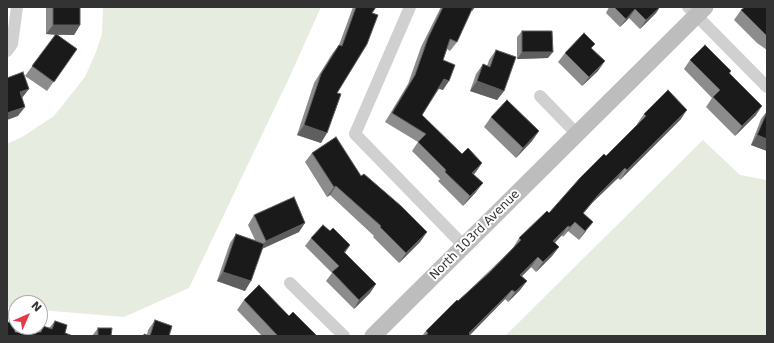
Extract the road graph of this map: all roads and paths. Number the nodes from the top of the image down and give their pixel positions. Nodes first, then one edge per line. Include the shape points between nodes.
1 (17, 7) edge
2 (410, 7) edge
3 (696, 10) edge
4 (7, 51) edge
5 (767, 87) edge
6 (540, 96) dead end
7 (577, 134) junction
8 (464, 246) junction
9 (290, 283) dead end
10 (344, 336) edge
11 (373, 336) edge

1 - 4 street via 12,44
2 - 8 street via 355,134
3 - 5 street
3 - 7 street, North 103rd Avenue
6 - 7 street
7 - 8 street, North 103rd Avenue
8 - 11 street, North 103rd Avenue
9 - 10 street

